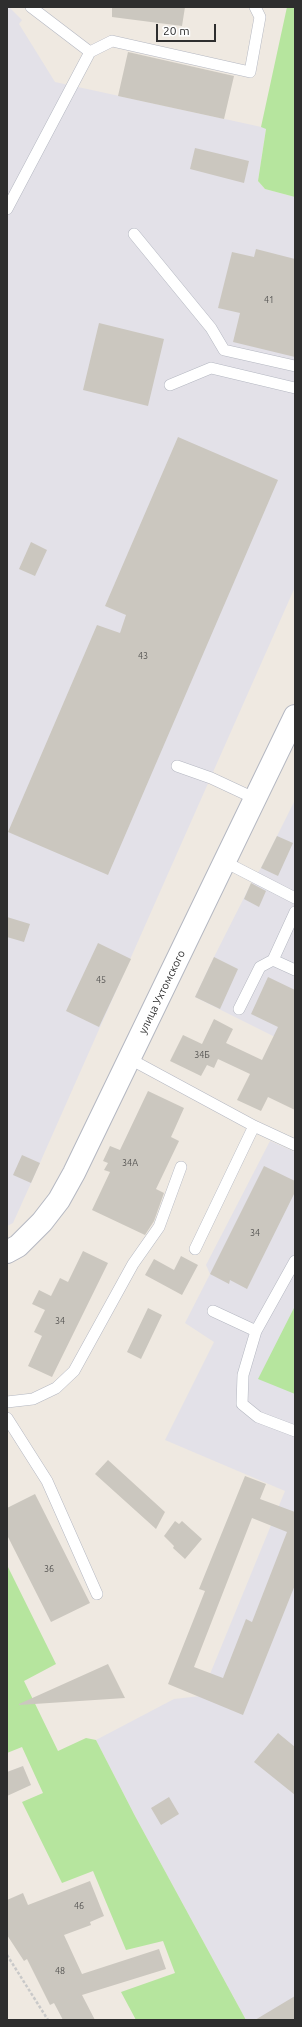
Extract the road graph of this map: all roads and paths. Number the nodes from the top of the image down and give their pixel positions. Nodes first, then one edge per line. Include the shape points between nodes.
1 (31, 7) edge
2 (255, 7) edge
3 (90, 52) junction
4 (7, 209) edge
5 (134, 234) dead end
6 (295, 366) edge
7 (170, 385) dead end
8 (295, 388) edge
9 (295, 716) edge
10 (177, 766) dead end
11 (256, 799) junction
12 (225, 862) junction
13 (295, 898) edge
14 (295, 912) edge
15 (273, 960) junction
16 (295, 970) edge
17 (239, 1009) dead end
18 (130, 1059) junction
19 (254, 1126) junction
20 (295, 1145) edge
21 (182, 1168) dead end
22 (195, 1249) dead end
23 (7, 1252) edge
24 (295, 1261) edge
25 (213, 1311) dead end
26 (256, 1331) junction
27 (7, 1402) edge
28 (7, 1418) edge
29 (295, 1431) edge
30 (97, 1594) dead end
31 (7, 1955) edge
32 (48, 2020) edge

1 - 3 lane
2 - 3 lane via 260,17 250,72 112,40
3 - 4 lane
5 - 6 lane via 211,328 224,350
7 - 8 lane via 211,368
9 - 11 street, улица Ухтомского
10 - 11 lane
11 - 12 street, улица Ухтомского
12 - 13 lane
12 - 18 street, улица Ухтомского
14 - 15 lane
15 - 16 lane
15 - 17 lane via 260,967
18 - 19 lane
18 - 23 street, улица Ухтомского via 58,1200 42,1222 18,1246
19 - 20 lane
19 - 22 lane
21 - 27 lane via 158,1227 133,1264 74,1371 56,1388 33,1399
24 - 26 lane
25 - 26 lane
26 - 29 lane via 243,1375 242,1404 258,1417
28 - 30 lane via 47,1481
31 - 32 path

